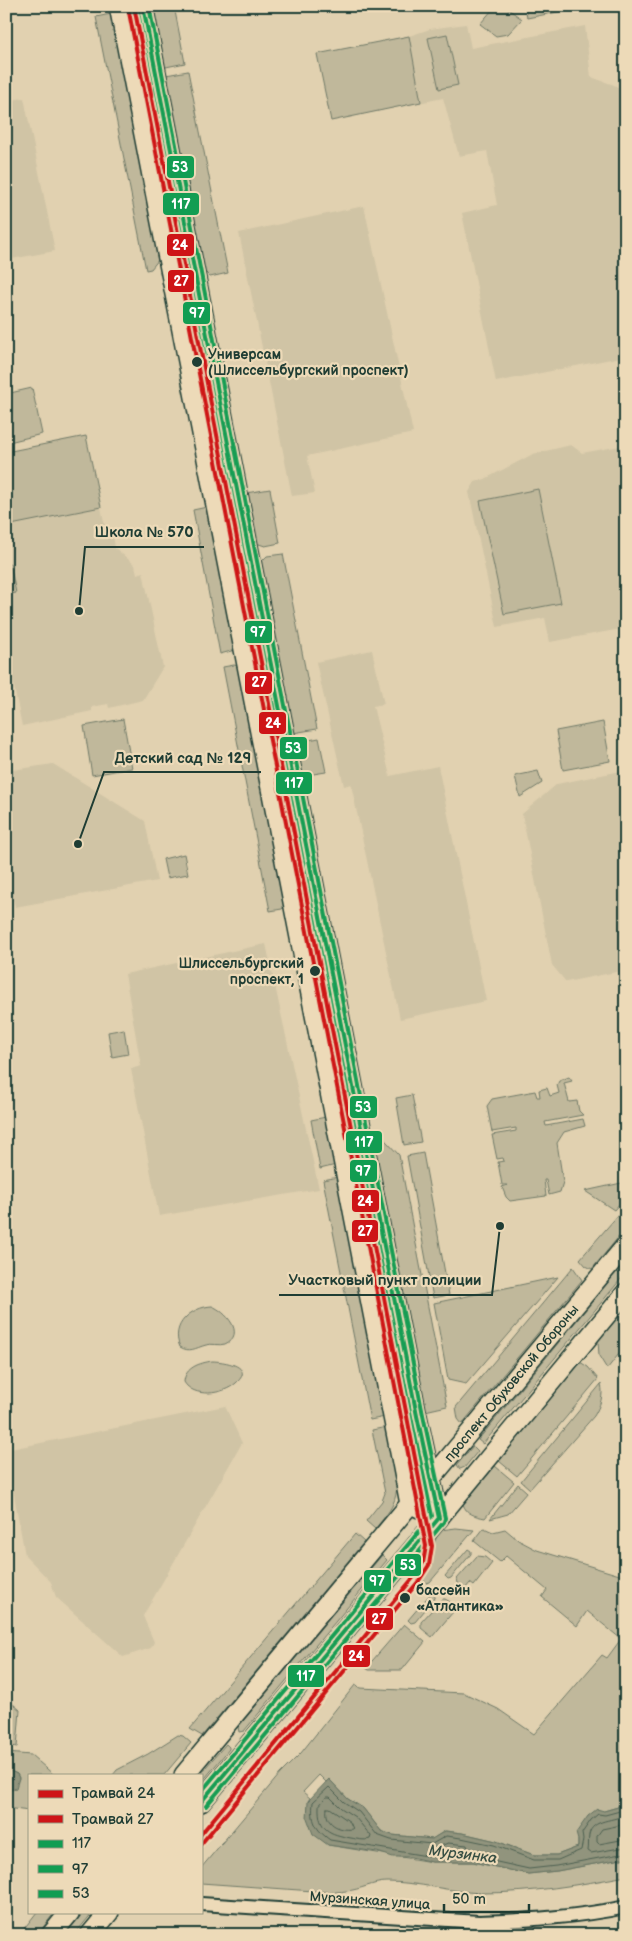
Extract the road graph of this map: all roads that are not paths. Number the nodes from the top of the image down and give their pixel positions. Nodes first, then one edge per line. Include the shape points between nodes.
1 (119, 6) edge
2 (143, 6) edge
3 (626, 1245) edge
4 (626, 1292) edge
5 (430, 1479) junction
6 (410, 1504) junction
7 (439, 1518) junction
8 (224, 1726) junction
9 (248, 1746) junction
10 (185, 1774) edge
11 (202, 1801) edge
12 (202, 1904) edge
13 (626, 1907) edge
14 (68, 1914) edge
15 (107, 1914) edge
16 (51, 1935) edge
17 (90, 1935) edge

1 - 6 main road
2 - 5 main road
3 - 5 street, проспект Обуховской Обороны
4 - 7 street, проспект Обуховской Обороны
5 - 6 street, проспект Обуховской Обороны
5 - 7 main road
6 - 7 street
6 - 8 main road, проспект Обуховской Обороны
7 - 9 main road, проспект Обуховской Обороны
8 - 9 main road
8 - 10 main road, проспект Обуховской Обороны
9 - 11 main road, проспект Обуховской Обороны
12 - 13 street, Мурзинская улица via 479,1922 552,1918
14 - 16 main road
15 - 17 main road

